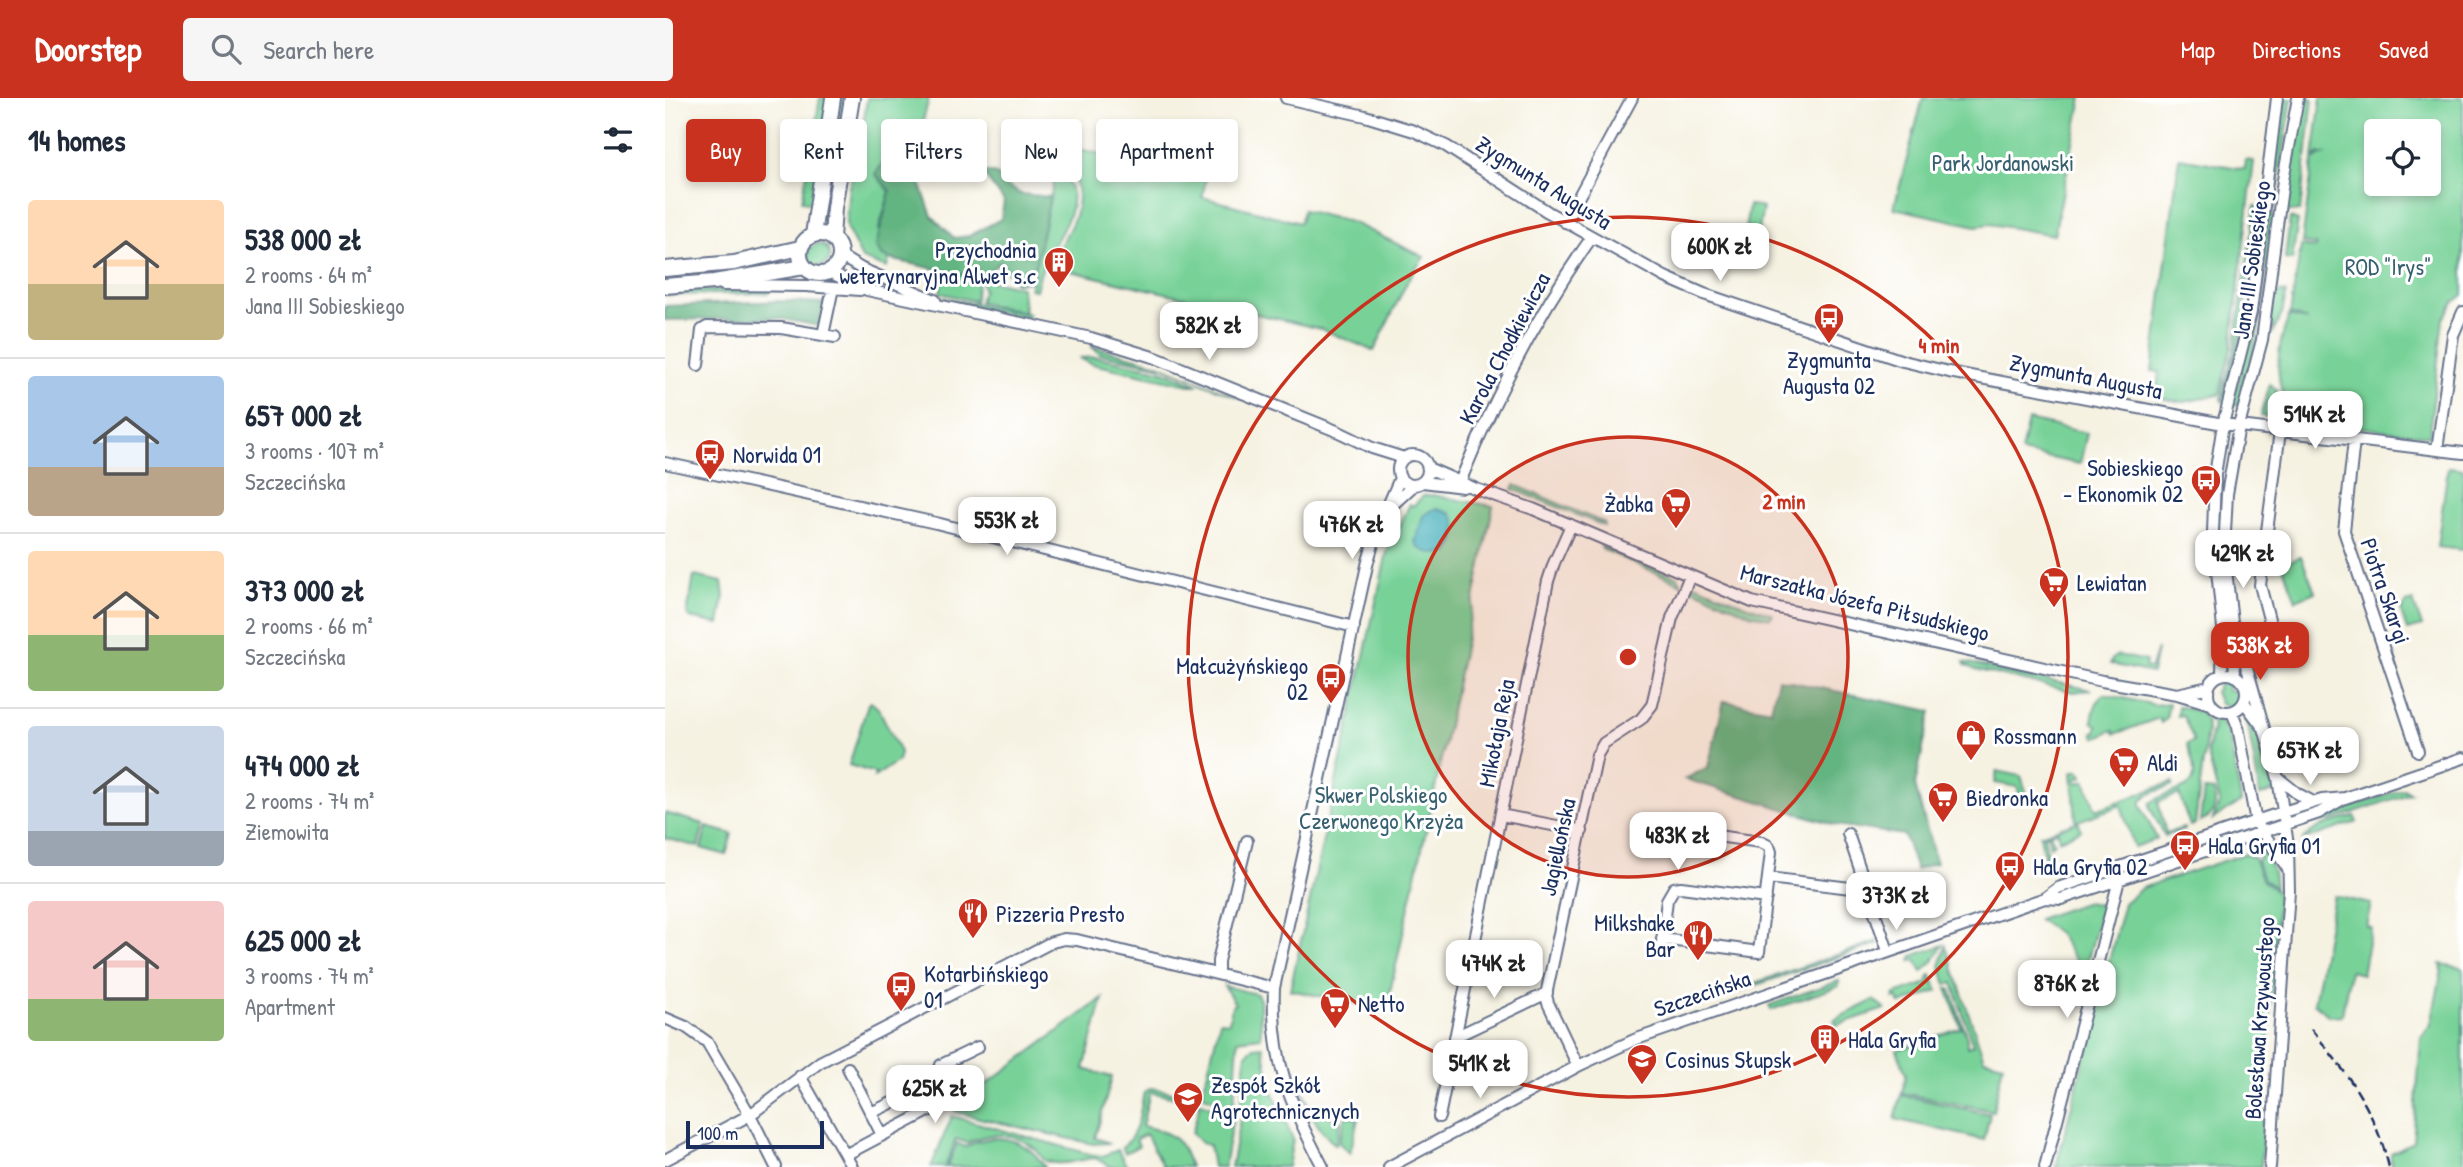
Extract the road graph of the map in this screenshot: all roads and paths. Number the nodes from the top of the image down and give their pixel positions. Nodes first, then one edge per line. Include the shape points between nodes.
1 (834, 98) edge
2 (852, 98) edge
3 (1286, 98) edge
4 (1632, 98) edge
5 (2277, 98) edge
6 (2298, 98) edge
7 (1565, 222) junction
8 (813, 235) junction
9 (1592, 237) junction
10 (832, 238) junction
11 (800, 248) junction
12 (840, 256) junction
13 (804, 267) junction
14 (665, 269) edge
15 (829, 272) junction
16 (682, 285) junction
17 (665, 286) edge
18 (833, 288) junction
19 (867, 290) junction
20 (950, 307) junction
21 (2463, 312) edge
22 (698, 365) dead end
23 (2223, 424) junction
24 (2239, 426) junction
25 (2280, 431) junction
26 (2354, 440) junction
27 (1373, 448) junction
28 (2437, 450) junction
29 (2463, 453) edge
30 (1404, 458) junction
31 (665, 463) edge
32 (1428, 468) junction
33 (1399, 474) junction
34 (1460, 482) junction
35 (1418, 484) junction
36 (1476, 489) junction
37 (1388, 509) junction
38 (1571, 525) junction
39 (1690, 576) junction
40 (1354, 627) junction
41 (2233, 631) junction
42 (2243, 654) junction
43 (2222, 675) junction
44 (2235, 676) junction
45 (2209, 687) junction
46 (2176, 694) junction
47 (2244, 702) junction
48 (2211, 704) junction
49 (2232, 712) junction
50 (2266, 731) junction
51 (2418, 751) dead end
52 (2463, 758) edge
53 (2279, 778) junction
54 (2345, 798) junction
55 (2313, 802) junction
56 (2283, 812) junction
57 (1501, 815) junction
58 (2256, 822) junction
59 (2286, 825) junction
60 (1673, 830) dead end
61 (1582, 831) junction
62 (2263, 832) junction
63 (1848, 834) dead end
64 (1247, 841) dead end
65 (2122, 867) junction
66 (2289, 871) junction
67 (1768, 878) junction
68 (2119, 881) junction
69 (1867, 890) junction
70 (1766, 898) junction
71 (2045, 898) junction
72 (1888, 951) junction
73 (1218, 973) junction
74 (1274, 988) junction
75 (1547, 993) junction
76 (665, 1018) edge
77 (1455, 1037) junction
78 (978, 1047) dead end
79 (1578, 1066) junction
80 (848, 1068) dead end
81 (800, 1076) junction
82 (926, 1086) junction
83 (871, 1113) junction
84 (750, 1115) junction
85 (1439, 1116) dead end
86 (882, 1135) junction
87 (845, 1154) junction
88 (665, 1160) edge
89 (776, 1167) edge
90 (852, 1167) edge
91 (1323, 1167) edge
92 (1389, 1167) edge
93 (2045, 1167) edge
94 (2270, 1167) edge

1 - 8 main road
2 - 10 main road
3 - 7 street, Zygmunta Augusta via 1375,119 1433,139
4 - 7 street
5 - 23 street, Jana III Sobieskiego via 2251,312
6 - 24 street, Jana III Sobieskiego via 2262,340
7 - 9 street, Zygmunta Augusta
8 - 10 main road
8 - 11 main road
9 - 23 street, Zygmunta Augusta via 1685,286 1903,361
9 - 34 street, Karola Chodkiewicza via 1529,337
10 - 12 main road
11 - 13 main road
11 - 14 main road via 734,263
12 - 15 main road
12 - 20 street
13 - 15 main road via 815,274
13 - 16 main road
15 - 19 street
16 - 17 main road
16 - 18 street
18 - 19 street
18 - 22 street via 829,336 781,328 705,327
19 - 20 street
20 - 27 street via 1091,338 1156,358
21 - 28 street via 2453,335
23 - 24 street
23 - 43 street, Jana III Sobieskiego via 2213,520 2223,628
24 - 25 street
24 - 41 street, Jana III Sobieskiego via 2230,471 2224,552
25 - 26 street
25 - 42 street via 2260,585 2275,642
26 - 28 street
26 - 51 street, Piotra Skargi via 2345,535
27 - 30 street
27 - 33 street
28 - 29 street
30 - 32 street via 1418,456
30 - 33 street
31 - 40 street via 936,523
32 - 34 street, Marszałka Józefa Piłsudskiego
32 - 35 street
33 - 35 street via 1408,484
33 - 37 street
34 - 36 street, Marszałka Józefa Piłsudskiego
35 - 36 street, Marszałka Józefa Piłsudskiego
35 - 37 street
36 - 38 street, Marszałka Józefa Piłsudskiego
37 - 40 street via 1373,544
38 - 39 street, Marszałka Józefa Piłsudskiego
38 - 57 street, Mikołaja Reja via 1550,574
39 - 46 street, Marszałka Józefa Piłsudskiego via 1777,608
39 - 61 street, Jagiellońska via 1671,621 1650,708 1604,743 1597,755
40 - 74 street
41 - 42 street, Jana III Sobieskiego
41 - 44 street, Jana III Sobieskiego
42 - 50 street, Jana III Sobieskiego
43 - 44 street
43 - 45 street
44 - 47 street via 2244,684
45 - 46 street, Marszałka Józefa Piłsudskiego
45 - 48 street
46 - 48 street, Marszałka Józefa Piłsudskiego
47 - 49 street
47 - 50 street, Jana III Sobieskiego
48 - 49 street via 2219,711
49 - 58 street
50 - 53 street, Jana III Sobieskiego
52 - 54 street, Szczecińska
53 - 55 street
53 - 56 street, Jana III Sobieskiego
54 - 55 street, Szczecińska
54 - 59 street, Szczecińska
55 - 56 street, Szczecińska
56 - 58 street, Szczecińska
56 - 59 street, Jana III Sobieskiego
57 - 61 street
57 - 77 street, Mikołaja Reja
58 - 62 street
58 - 65 street, Szczecińska
59 - 62 street, Szczecińska
59 - 66 street, Bolesława Krzywoustego
60 - 67 street via 1766,844 1771,852
61 - 75 street, Jagiellońska
62 - 66 street
62 - 68 street, Szczecińska
63 - 69 street
64 - 73 street
65 - 68 street
65 - 71 street, Szczecińska via 2058,888
66 - 94 street, Bolesława Krzywoustego
67 - 69 street
67 - 70 street
68 - 71 street, Szczecińska via 2061,899
68 - 93 street
69 - 72 street
70 - 70 street via 1759,952 1662,945 1667,900 1675,888
71 - 72 street, Szczecińska
72 - 79 street, Szczecińska via 1669,1026
73 - 74 street
73 - 81 street via 1064,939 856,1042
74 - 91 street via 1281,1074
75 - 77 street
75 - 79 street
76 - 84 street via 707,1042
77 - 85 street, Mikołaja Reja
78 - 82 street via 941,1065 935,1081
79 - 92 street, Szczecińska
80 - 83 street
81 - 84 street
81 - 87 street
82 - 83 street
82 - 86 street via 936,1107
83 - 86 street
84 - 88 street
84 - 89 street
86 - 87 street
87 - 90 street

